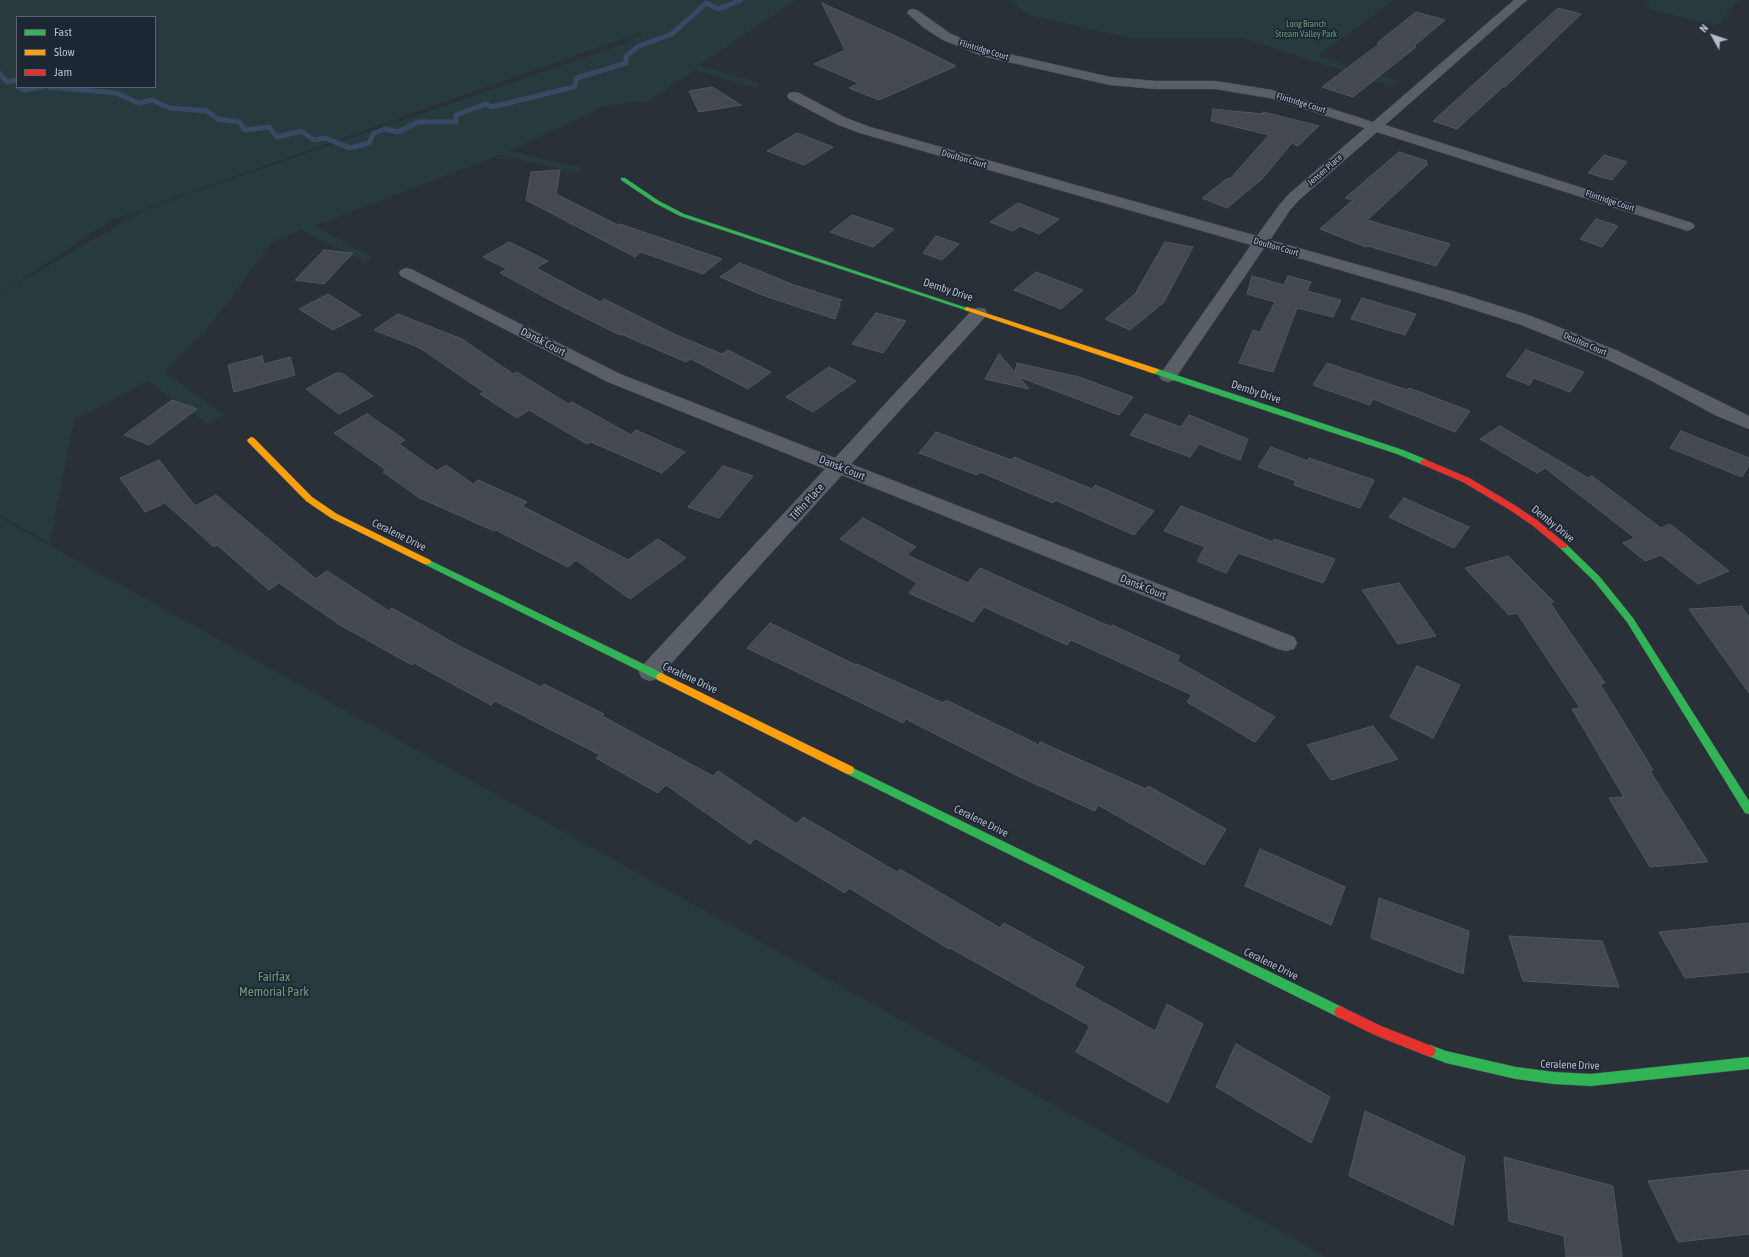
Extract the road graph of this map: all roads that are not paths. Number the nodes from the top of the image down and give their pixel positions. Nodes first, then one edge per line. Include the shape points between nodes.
1 (1521, 0) edge
2 (913, 13) dead end
3 (794, 96) dead end
4 (1376, 126) junction
5 (623, 179) dead end
6 (1687, 226) dead end
7 (1260, 243) junction
8 (407, 273) dead end
9 (979, 313) junction
10 (1168, 376) junction
11 (1749, 423) edge
12 (251, 440) dead end
13 (840, 467) junction
14 (1286, 643) dead end
15 (650, 672) junction
16 (1749, 810) edge
17 (1749, 1063) edge

1 - 4 street, Jensen Place
2 - 4 street, Flintridge Court via 947,37 995,54 1110,81 1155,85 1215,85 1256,90
3 - 7 street, Doulton Court via 841,121 865,130
4 - 6 street, Flintridge Court
4 - 7 street, Jensen Place via 1294,197
5 - 9 street, Demby Drive via 682,215
7 - 10 street, Jensen Place
7 - 11 street, Doulton Court via 1525,320 1612,355
8 - 13 street, Dansk Court via 614,378
9 - 10 street, Demby Drive
9 - 13 street, Tiffin Place
10 - 16 street, Demby Drive via 1400,452 1435,466 1466,480 1535,523 1597,578 1613,597
12 - 15 street, Ceralene Drive via 309,499 334,516
13 - 14 street, Dansk Court
13 - 15 street, Tiffin Place
15 - 17 street, Ceralene Drive via 1377,1030 1446,1056 1516,1073 1591,1080

